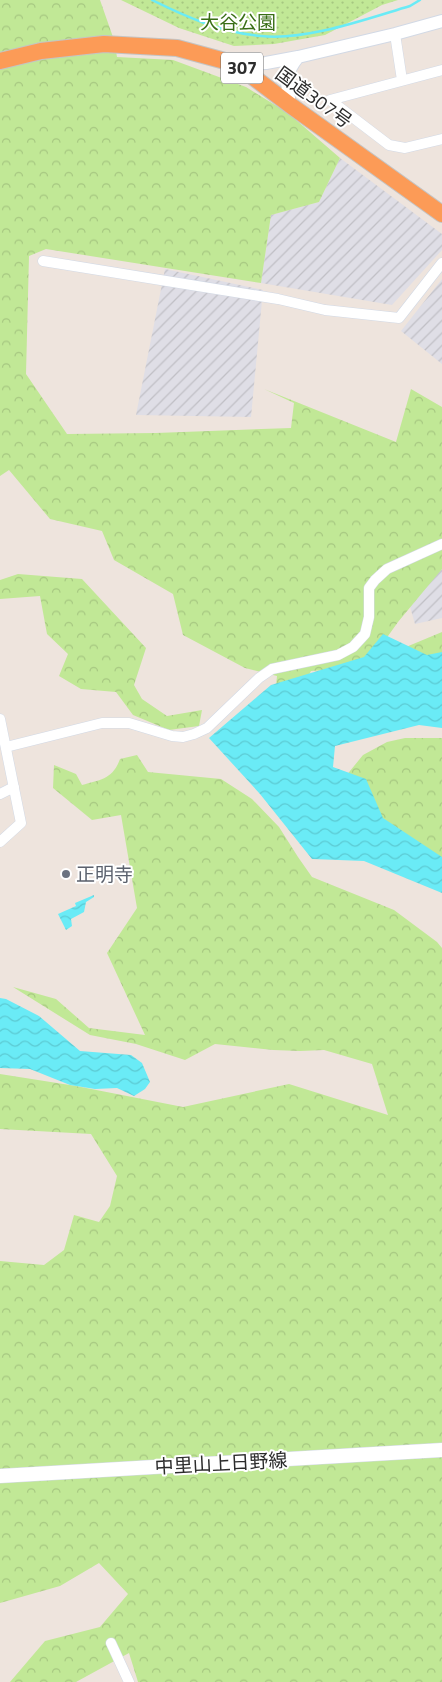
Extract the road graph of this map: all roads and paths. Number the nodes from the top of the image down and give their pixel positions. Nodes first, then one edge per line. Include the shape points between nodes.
1 (442, 20) edge
2 (395, 34) junction
3 (298, 57) junction
4 (0, 61) edge
5 (236, 64) junction
6 (442, 70) edge
7 (402, 80) junction
8 (290, 105) junction
9 (442, 139) edge
10 (442, 214) edge
11 (43, 261) dead end
12 (442, 263) edge
13 (442, 544) edge
14 (0, 719) edge
15 (6, 747) junction
16 (14, 787) junction
17 (0, 794) edge
18 (0, 842) edge
19 (442, 1450) edge
20 (0, 1476) edge
21 (111, 1642) dead end
22 (129, 1682) edge

1 - 2 street
2 - 3 street
2 - 7 street
3 - 5 street
3 - 8 street via 286,77
4 - 5 highway, 国道307号 / 307 via 41,51 104,44 177,48
5 - 8 highway, 国道307号 / 307
6 - 7 street
7 - 9 street via 330,100 390,145 405,148
8 - 10 highway, 国道307号 / 307
11 - 12 street via 278,299 325,310 399,318
13 - 15 street via 393,566 375,580 370,588 365,634 353,647 338,655 272,668 207,728 194,734 172,736 129,723 102,723
14 - 15 street
15 - 16 street
16 - 17 street
16 - 18 street via 22,823
19 - 20 main road, 中里山上日野線
21 - 22 street

